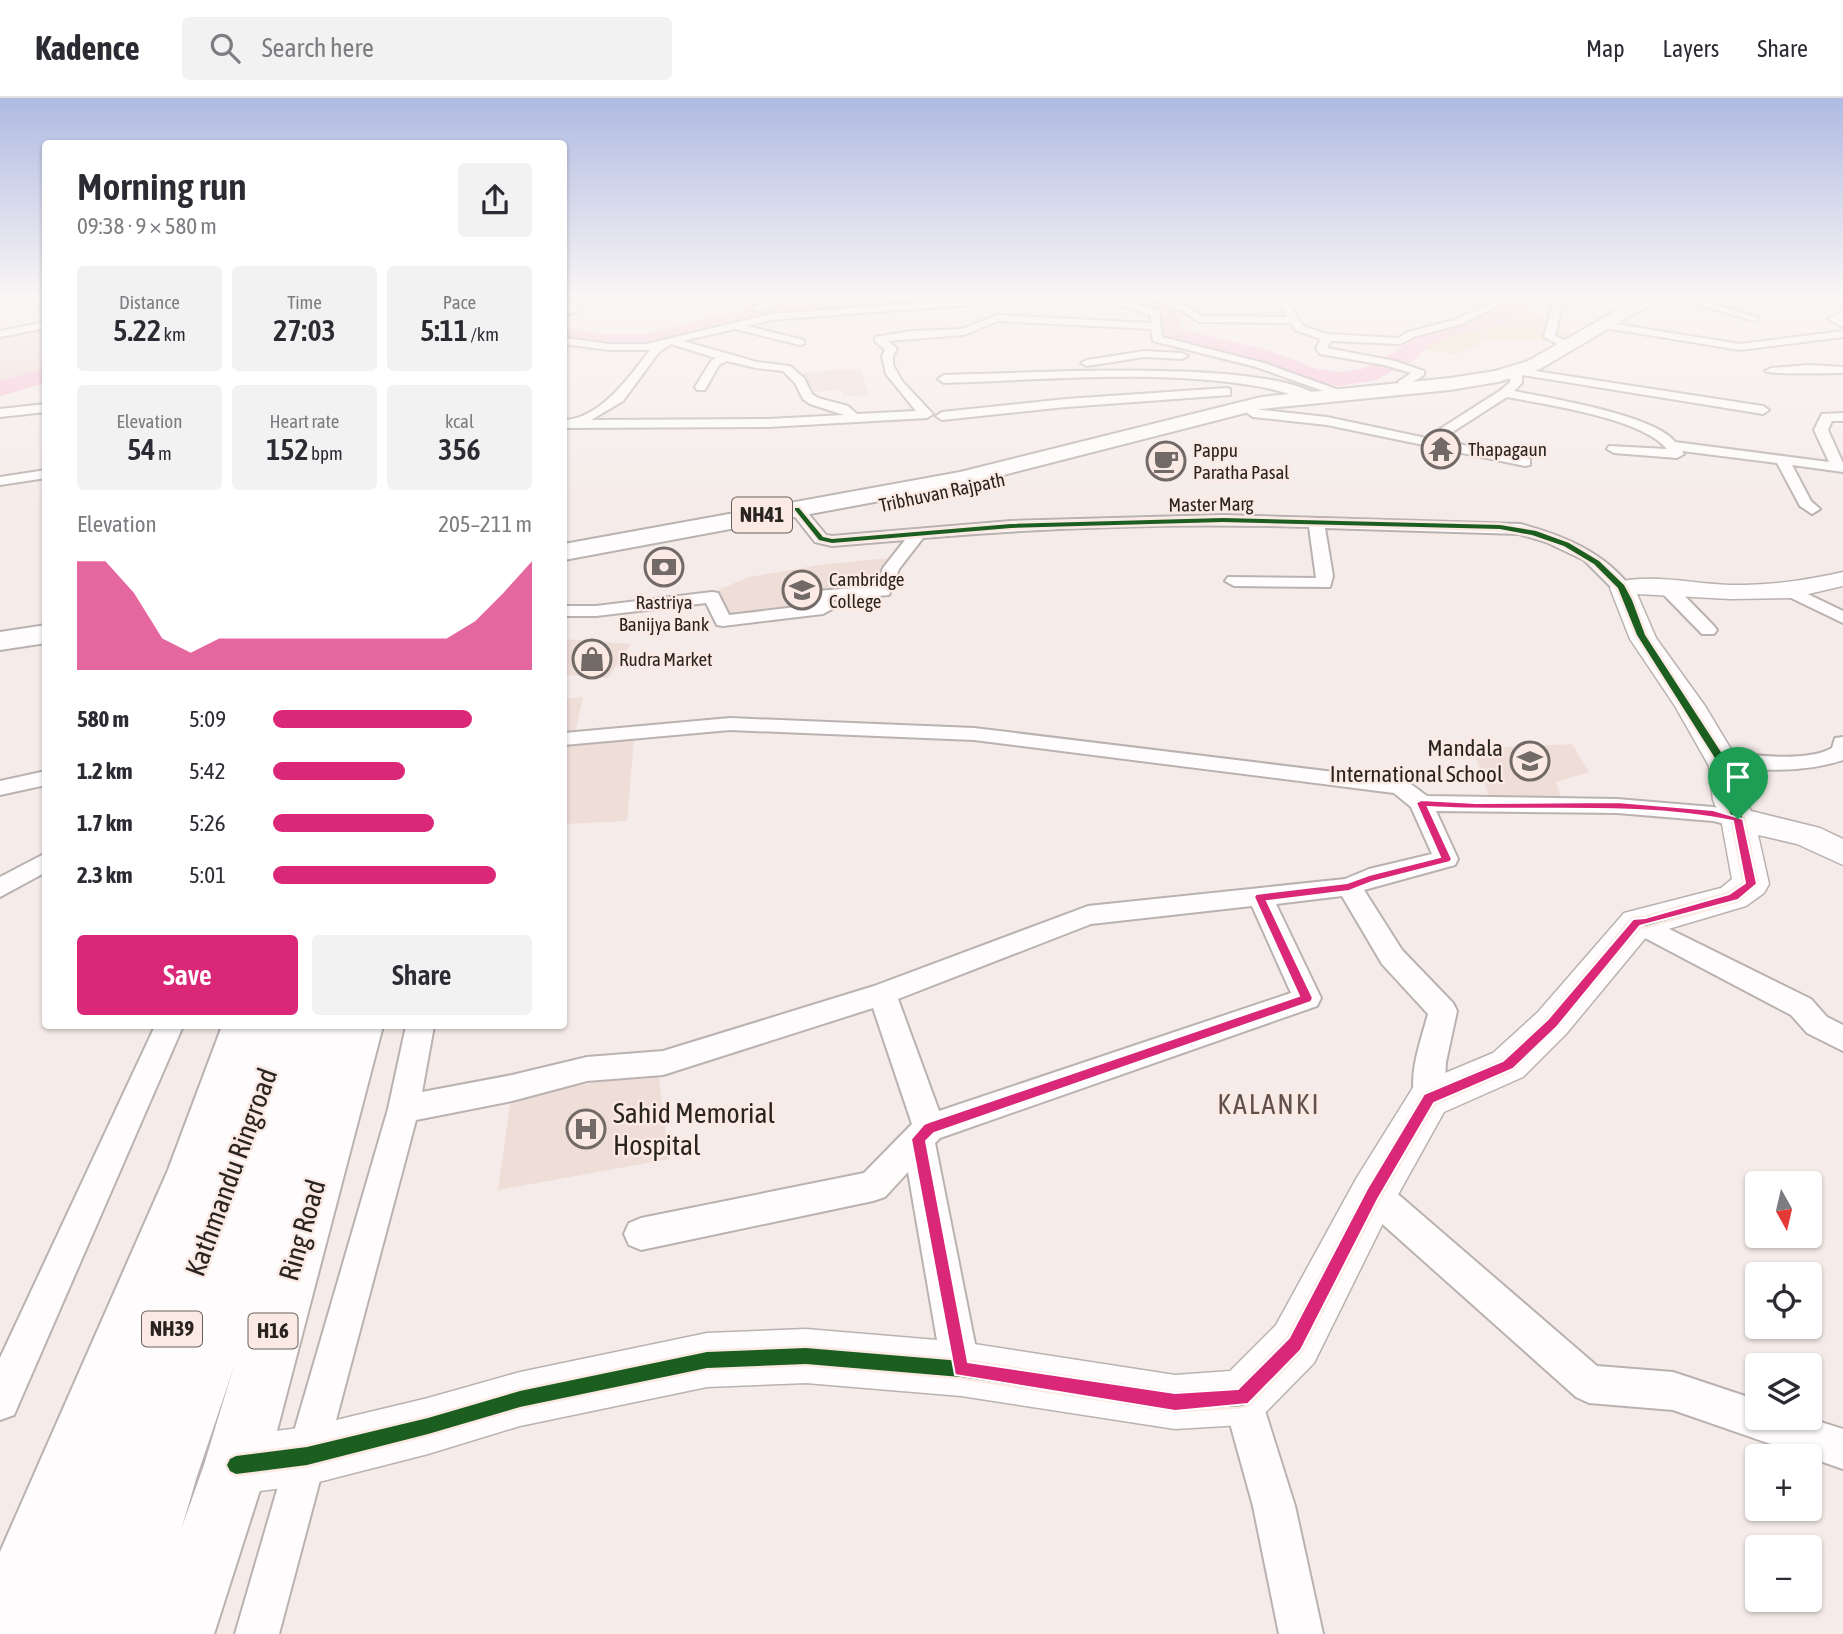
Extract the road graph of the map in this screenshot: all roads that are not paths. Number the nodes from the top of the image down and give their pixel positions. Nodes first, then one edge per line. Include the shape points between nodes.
1 (642, 368) edge
2 (712, 368) edge
3 (783, 368) edge
4 (888, 368) edge
5 (1001, 368) edge
6 (1184, 368) edge
7 (1268, 368) edge
8 (1409, 368) edge
9 (1523, 368) edge
10 (1843, 370) edge
11 (1516, 371) junction
12 (1772, 371) dead end
13 (1188, 376) junction
14 (1000, 378) junction
15 (944, 379) dead end
16 (701, 387) dead end
17 (1283, 387) junction
18 (1408, 389) junction
19 (1003, 391) dead end
20 (1505, 393) junction
21 (1344, 394) junction
22 (1313, 397) junction
23 (42, 409) edge
24 (1763, 410) dead end
25 (1253, 413) junction
26 (0, 414) edge
27 (942, 416) dead end
28 (1843, 417) edge
29 (855, 419) junction
30 (570, 424) edge
31 (1655, 430) junction
32 (1428, 442) junction
33 (1670, 444) junction
34 (1614, 449) dead end
35 (1748, 455) junction
36 (1783, 461) junction
37 (1525, 462) dead end
38 (1840, 467) edge
39 (42, 475) edge
40 (0, 481) edge
41 (28, 488) dead end
42 (0, 493) edge
43 (1812, 509) dead end
44 (801, 514) junction
45 (1316, 522) junction
46 (919, 533) junction
47 (567, 553) edge
48 (1843, 579) edge
49 (1234, 581) dead end
50 (1622, 588) junction
51 (1668, 589) junction
52 (1791, 592) junction
53 (567, 611) edge
54 (1843, 618) edge
55 (1708, 630) dead end
56 (42, 635) edge
57 (0, 641) edge
58 (567, 739) edge
59 (1843, 743) edge
60 (1720, 758) junction
61 (42, 779) edge
62 (0, 788) edge
63 (1421, 803) junction
64 (1738, 819) junction
65 (1843, 853) edge
66 (42, 863) edge
67 (1349, 887) junction
68 (0, 888) edge
69 (1260, 897) junction
70 (1637, 922) junction
71 (883, 994) junction
72 (168, 1029) edge
73 (244, 1029) edge
74 (284, 1029) edge
75 (319, 1029) edge
76 (359, 1029) edge
77 (419, 1029) edge
78 (1843, 1039) edge
79 (1429, 1099) junction
80 (403, 1109) junction
81 (924, 1134) junction
82 (1373, 1194) junction
83 (641, 1234) dead end
84 (961, 1369) junction
85 (1242, 1398) junction
86 (0, 1401) edge
87 (1843, 1449) edge
88 (307, 1456) junction
89 (236, 1465) junction
90 (15, 1567) edge
91 (4, 1634) edge
92 (63, 1634) edge
93 (116, 1634) edge
94 (179, 1634) edge
95 (257, 1634) edge
96 (1301, 1634) edge

1 - 30 street via 619,398
2 - 16 street
3 - 29 street via 800,381 807,396
4 - 29 street via 907,396 928,414
5 - 14 street
6 - 13 street
7 - 21 street
8 - 18 street via 1420,373 1404,382
9 - 11 main road, Tribhuvan Rajpath / NH41
10 - 12 street
11 - 18 main road, Tribhuvan Rajpath / NH41
11 - 20 street via 1516,383
11 - 24 street
13 - 14 street
13 - 17 street
14 - 15 street
14 - 19 street
17 - 22 street
17 - 27 street
18 - 21 main road, Tribhuvan Rajpath / NH41
20 - 31 street
20 - 32 street
21 - 22 main road, Tribhuvan Rajpath / NH41
22 - 25 main road, Tribhuvan Rajpath / NH41
22 - 44 main road, Tribhuvan Rajpath / NH41 via 1261,403
23 - 26 street
25 - 32 street via 1327,421
25 - 44 main road, Tribhuvan Rajpath / NH41 via 997,481
28 - 38 street via 1828,417 1821,430
29 - 30 street
31 - 33 street
31 - 35 street via 1747,443
32 - 37 street
33 - 34 street via 1677,454
33 - 35 street
35 - 36 street
36 - 38 street
36 - 43 street
39 - 40 street
41 - 42 street
44 - 46 street, Master Marg via 826,541
44 - 47 main road, Tribhuvan Rajpath / NH41 via 640,546
45 - 46 street, Master Marg via 1223,520
45 - 49 street via 1324,583
45 - 50 street, Master Marg via 1520,529 1590,557
46 - 53 street via 891,568 883,591 824,595 823,609 723,621 712,597
48 - 52 street
50 - 51 street
50 - 60 street via 1643,639
51 - 52 street
51 - 55 street
52 - 54 street
56 - 57 main road
58 - 63 street via 730,724 974,734 1400,787
59 - 60 street via 1843,751 1831,758 1771,763
60 - 64 street
61 - 62 street
63 - 64 street via 1617,806
63 - 67 street via 1446,859
64 - 65 street via 1808,836
64 - 70 street via 1751,884 1733,897
66 - 68 street
67 - 69 street
67 - 79 street via 1392,957 1443,1011 1431,1062
69 - 71 street via 1088,915
69 - 81 street via 1307,998
70 - 78 street via 1801,1007 1817,1025
70 - 79 street via 1552,1023 1508,1065
71 - 80 street via 663,1063 587,1069
71 - 81 street
72 - 86 street
73 - 90 main road via 193,1170
74 - 92 main road, Kathmandu Ringroad / NH39
75 - 93 main road, Kathmandu Ringroad / NH39 via 164,1479
76 - 89 main road, Ring Road / H16
77 - 80 street
79 - 82 street
80 - 88 street
81 - 83 street via 873,1186
81 - 84 street
82 - 85 street via 1295,1344
82 - 87 street via 1589,1384 1672,1391
84 - 85 street via 1175,1402
84 - 88 street via 806,1356 706,1360 520,1399
85 - 96 street via 1274,1506
88 - 89 street
88 - 95 street
89 - 94 main road, Ring Road / H16
90 - 91 main road

